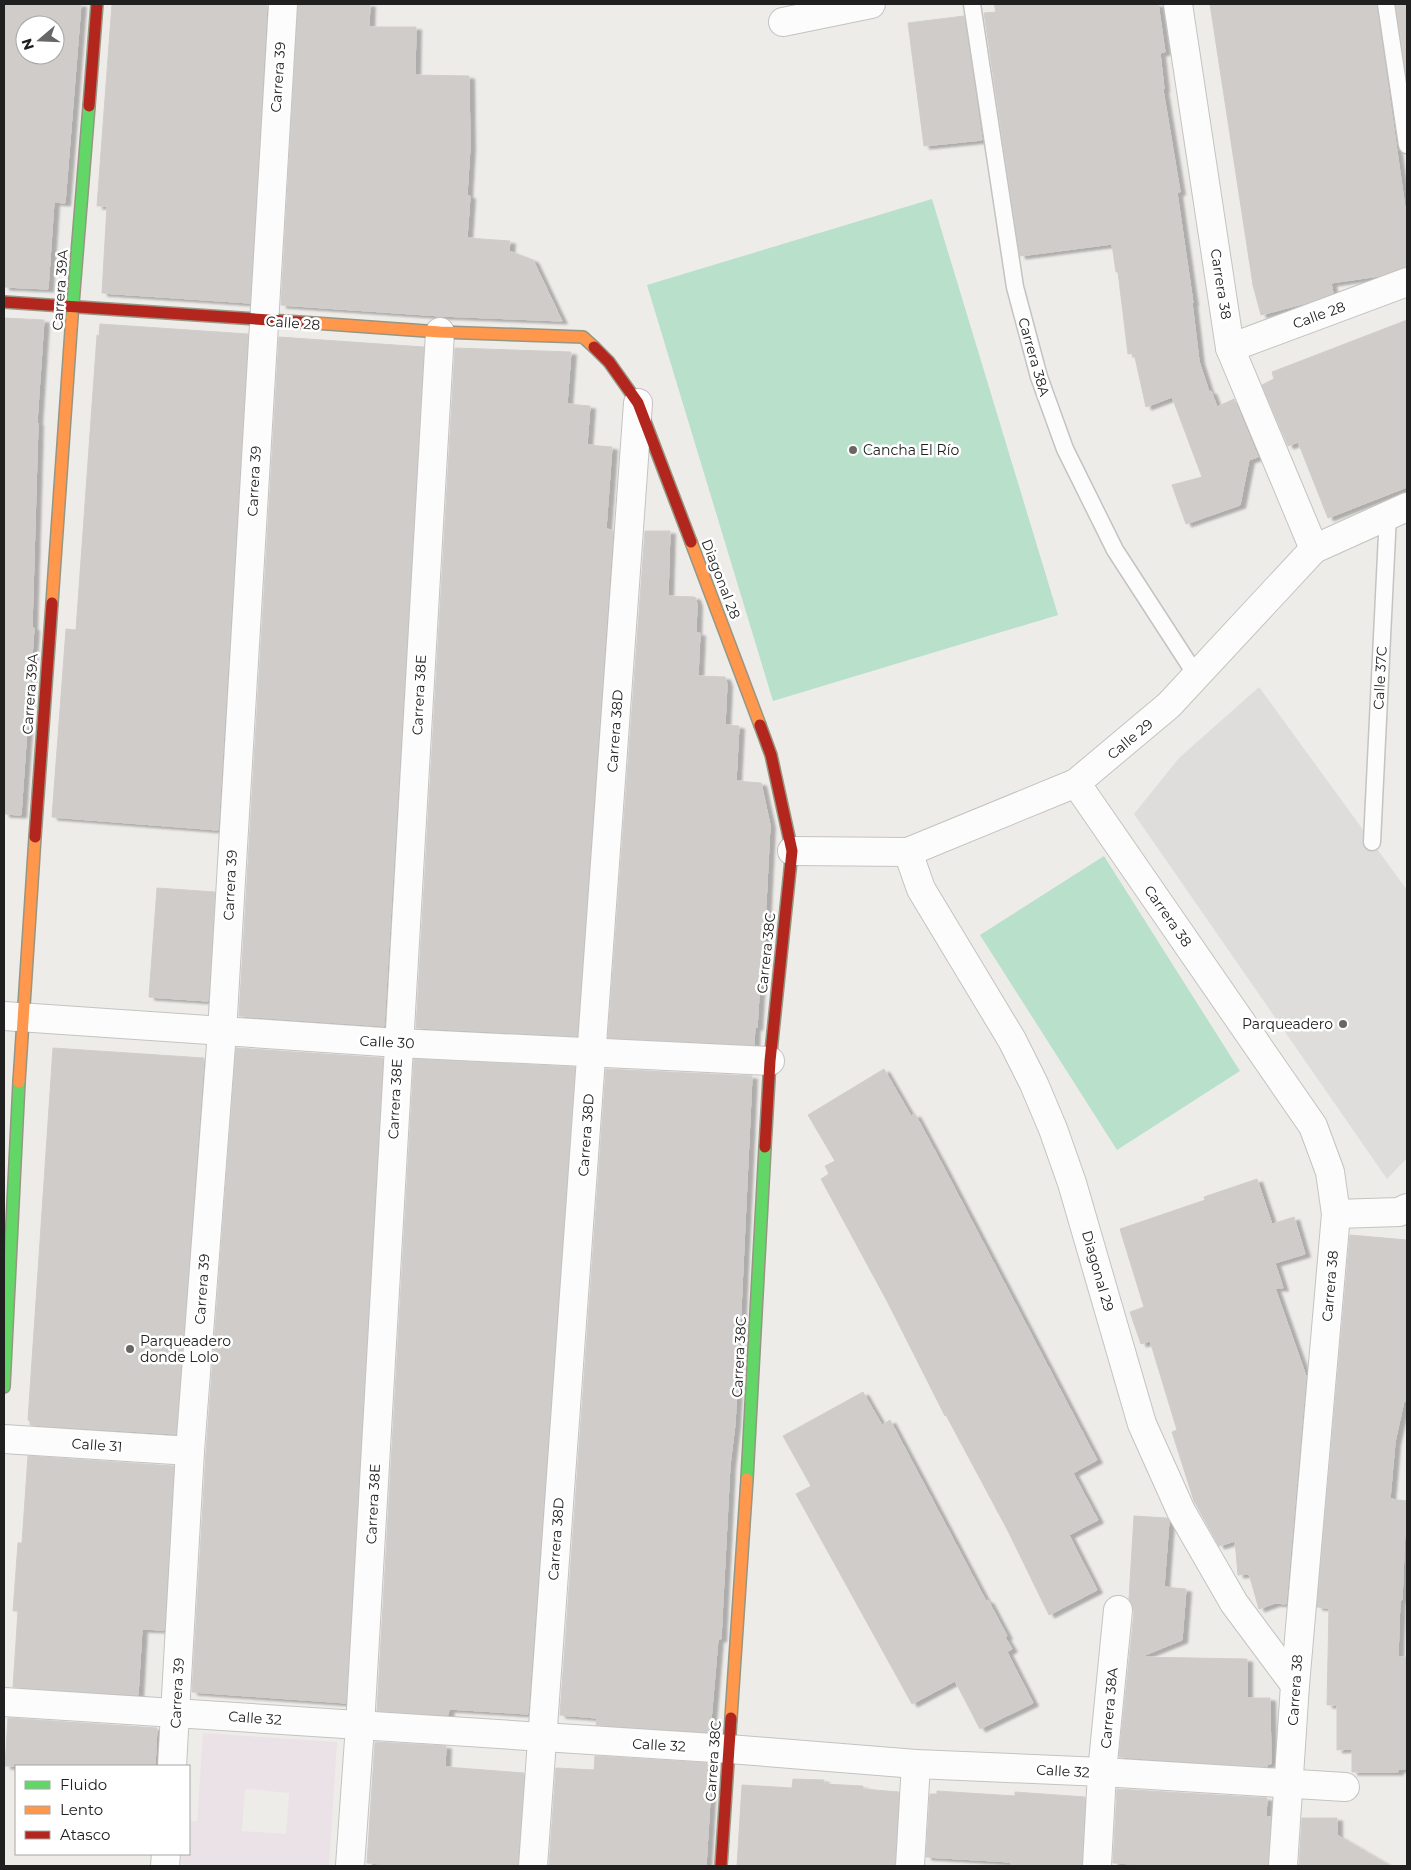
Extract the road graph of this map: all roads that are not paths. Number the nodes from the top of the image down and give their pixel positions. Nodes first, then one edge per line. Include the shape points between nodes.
1 (97, 4) edge
2 (283, 4) edge
3 (871, 4) edge
4 (972, 4) edge
5 (1178, 4) edge
6 (1386, 4) edge
7 (781, 13) edge
8 (1407, 145) edge
9 (1407, 282) edge
10 (4, 302) edge
11 (73, 306) junction
12 (263, 321) junction
13 (440, 332) junction
14 (583, 337) joint
15 (1230, 348) junction
16 (638, 403) junction
17 (1398, 511) edge
18 (1314, 549) junction
19 (1196, 676) junction
20 (1076, 782) junction
21 (1372, 842) dead end
22 (792, 850) junction
23 (908, 852) junction
24 (13, 1017) edge
25 (222, 1032) junction
26 (398, 1043) junction
27 (592, 1053) junction
28 (770, 1061) junction
29 (1405, 1213) edge
30 (1336, 1214) junction
31 (4, 1386) edge
32 (4, 1439) edge
33 (190, 1451) junction
34 (1118, 1610) dead end
35 (1295, 1685) junction
36 (4, 1702) edge
37 (176, 1712) junction
38 (360, 1726) junction
39 (542, 1738) junction
40 (729, 1749) junction
41 (916, 1764) junction
42 (172, 1765) edge
43 (1102, 1772) junction
44 (1288, 1783) junction
45 (1345, 1787) dead end
46 (350, 1866) edge
47 (533, 1866) edge
48 (721, 1866) edge
49 (910, 1866) edge
50 (1097, 1866) edge
51 (1283, 1866) edge

1 - 11 street, Carrera 39A
2 - 12 street, Carrera 39
3 - 7 street
4 - 19 lane, Carrera 38A via 1014,287 1039,377 1065,449 1115,550
5 - 15 street, Carrera 38
6 - 8 lane
9 - 15 street, Calle 28
10 - 11 street, Calle 28
11 - 12 street, Calle 28
11 - 24 street, Carrera 39A
12 - 13 street, Calle 28
12 - 25 street, Carrera 39
13 - 14 street, Calle 28
13 - 26 street, Carrera 38E
14 - 16 street, Diagonal 28 via 609,362
15 - 18 street, Carrera 38
16 - 22 street, Diagonal 28 via 771,755
16 - 27 street, Carrera 38D
17 - 18 street, Calle 29
17 - 21 lane, Calle 37C
18 - 19 street, Calle 29
19 - 20 street, Calle 29 via 1169,705
20 - 23 street, Calle 29
20 - 30 street, Carrera 38 via 1313,1126 1330,1172
22 - 23 street, Calle 29
22 - 28 street, Carrera 38C
23 - 35 street, Diagonal 29 via 921,889 1012,1040 1053,1129 1142,1424 1181,1511 1234,1603
24 - 25 street, Calle 30
24 - 31 street, Carrera 39A
25 - 26 street, Calle 30
25 - 33 street, Carrera 39
26 - 27 street, Calle 30
26 - 38 street, Carrera 38E
27 - 28 street, Calle 30
27 - 39 street, Carrera 38D
28 - 40 street, Carrera 38C via 750,1450
29 - 30 street
30 - 35 street, Carrera 38
32 - 33 street, Calle 31
33 - 37 street, Carrera 39
34 - 43 street, Carrera 38A
35 - 44 street, Carrera 38
36 - 37 street, Calle 32
37 - 38 street, Calle 32
37 - 42 street, Carrera 39
38 - 39 street, Calle 32
38 - 46 street, Carrera 38E
39 - 40 street, Calle 32
39 - 47 street, Carrera 38D
40 - 41 street, Calle 32
40 - 48 street, Carrera 38C
41 - 43 street, Calle 32
41 - 49 street
43 - 44 street, Calle 32
43 - 50 street, Carrera 38A
44 - 45 street, Calle 32
44 - 51 street, Carrera 38

